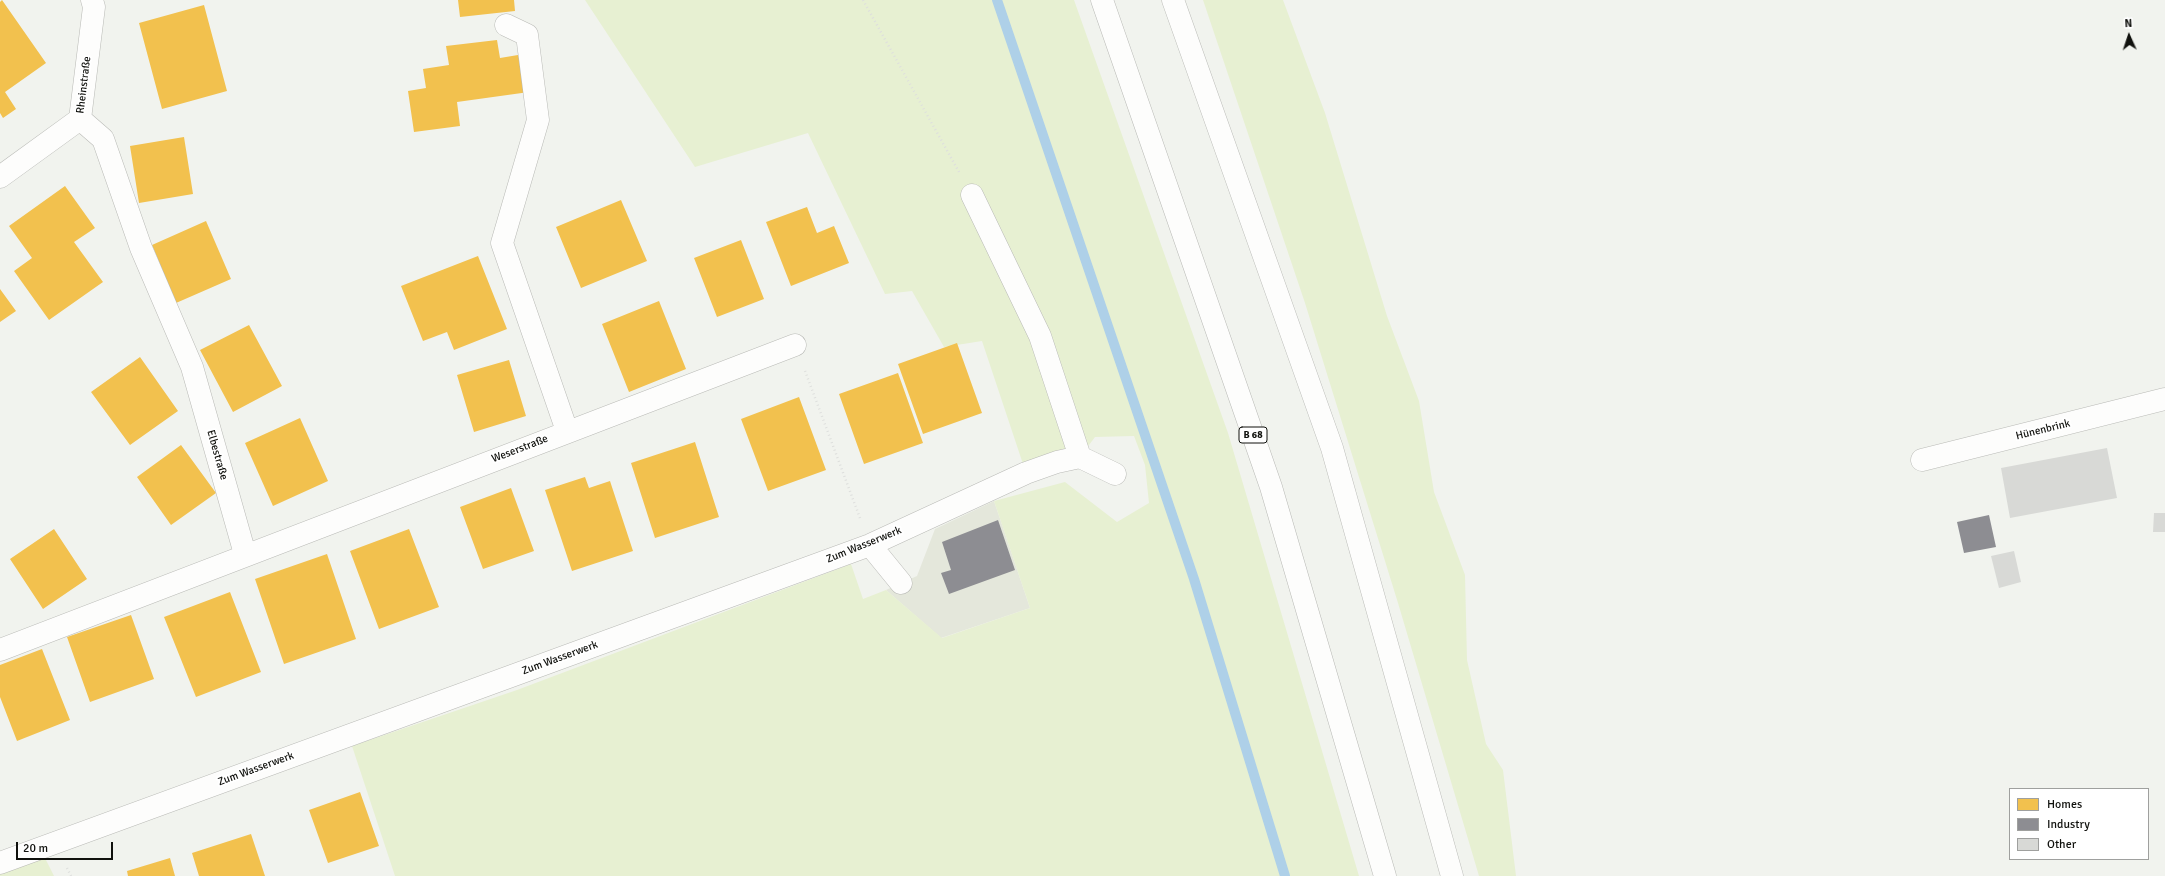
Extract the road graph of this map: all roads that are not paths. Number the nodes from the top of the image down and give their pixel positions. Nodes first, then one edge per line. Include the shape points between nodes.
1 (92, 0) edge
2 (1102, 0) edge
3 (1173, 0) edge
4 (506, 25) dead end
5 (80, 119) junction
6 (0, 177) edge
7 (972, 195) road end
8 (795, 345) road end
9 (2165, 399) edge
10 (567, 431) junction
11 (1080, 457) junction
12 (1922, 460) dead end
13 (1115, 474) dead end
14 (870, 545) junction
15 (245, 554) junction
16 (901, 583) dead end
17 (0, 650) edge
18 (0, 863) edge
19 (1385, 876) edge
20 (1452, 876) edge

1 - 5 main road, Rheinstraße via 94,7
2 - 19 main road, B 68 via 1271,487
3 - 20 main road via 1332,448
4 - 10 main road via 527,35 538,120 502,243
5 - 6 main road, Rheinstraße
5 - 15 main road, Elbestraße via 103,139 141,248 192,367
7 - 11 main road via 1003,274 1040,336
8 - 10 main road, Weserstraße
9 - 12 main road, Hünenbrink
10 - 15 main road, Weserstraße
11 - 13 main road
11 - 14 main road, Zum Wasserwerk via 1026,473
14 - 16 main road
14 - 18 main road, Zum Wasserwerk
15 - 17 main road

